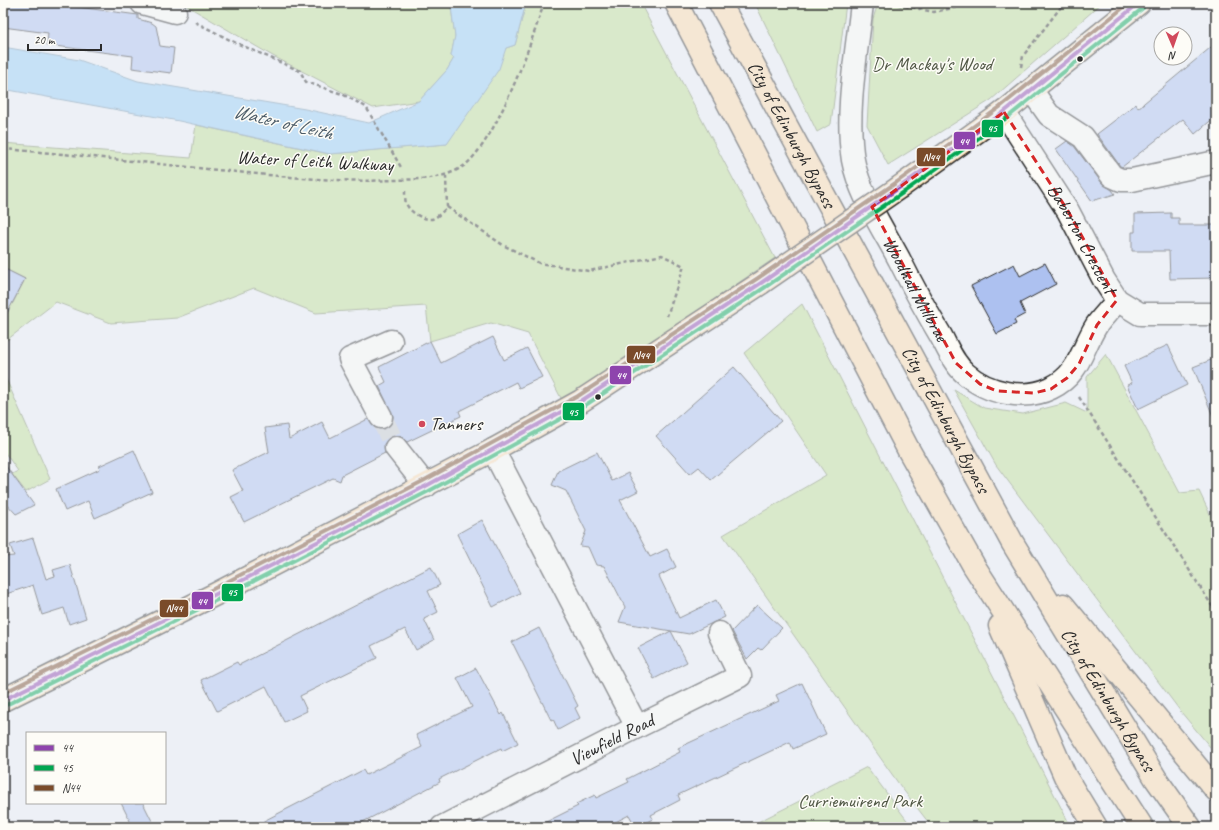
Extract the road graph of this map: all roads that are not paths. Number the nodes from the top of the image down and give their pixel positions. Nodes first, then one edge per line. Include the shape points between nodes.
1 (142, 3) edge
2 (676, 3) edge
3 (720, 3) edge
4 (862, 3) edge
5 (1139, 3) edge
6 (175, 12) road end
7 (1032, 91) junction
8 (1004, 112) junction
9 (1216, 162) edge
10 (1118, 300) junction
11 (1216, 314) edge
12 (391, 340) dead end
13 (381, 417) tunnel mouth
14 (396, 448) tunnel mouth
15 (493, 450) junction
16 (426, 486) junction
17 (1012, 542) junction
18 (974, 566) junction
19 (719, 633) dead end
20 (3, 700) edge
21 (637, 727) junction
22 (1216, 790) edge
23 (442, 827) edge
24 (1096, 827) edge
25 (1142, 827) edge
26 (1190, 827) edge

1 - 6 street
2 - 18 main road, City of Edinburgh Bypass via 908,449
3 - 17 main road, City of Edinburgh Bypass
4 - 10 street, Woodhall Millbrae via 849,133 853,162 862,188 956,363 980,384 997,391 1018,394 1051,389 1067,378 1079,364 1097,325
5 - 7 main road
7 - 8 main road
7 - 9 street via 1049,115 1083,137 1112,176 1121,180 1132,180
8 - 10 street, Baberton Crescent via 1068,211 1104,280
8 - 15 main road, bridge via 900,187 671,344 581,401
10 - 11 street, Baberton Crescent via 1140,314
12 - 13 street via 350,359
14 - 16 street
15 - 16 main road
15 - 21 street
16 - 20 main road
17 - 22 main road
17 - 26 main road, City of Edinburgh Bypass via 1152,772
18 - 24 main road via 1065,776
18 - 25 main road, City of Edinburgh Bypass
19 - 21 street, Viewfield Road via 740,676
21 - 23 street, Viewfield Road

